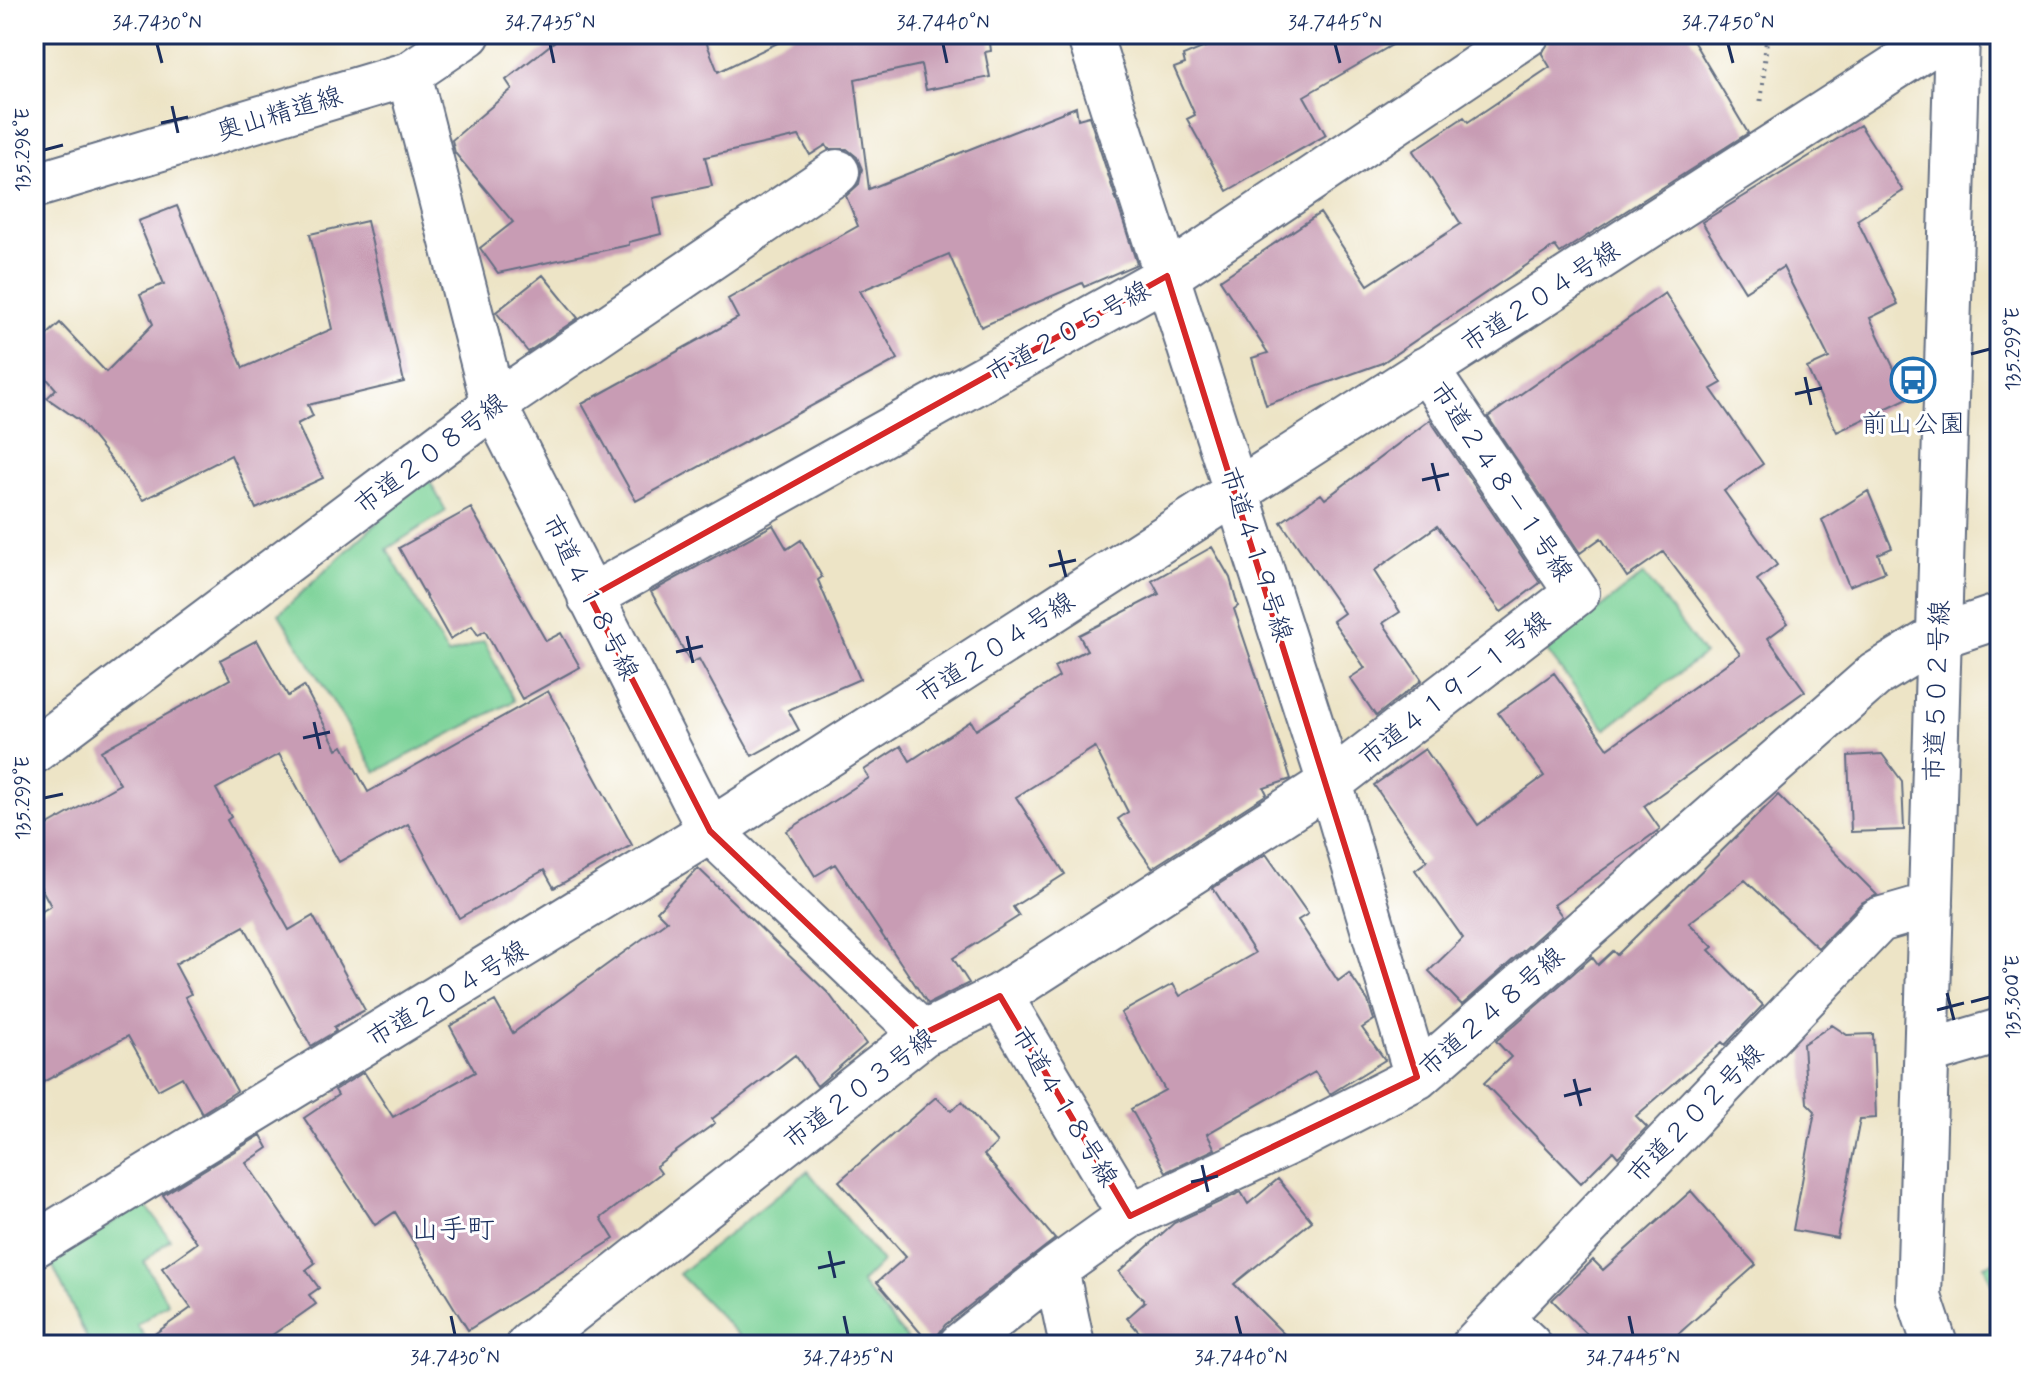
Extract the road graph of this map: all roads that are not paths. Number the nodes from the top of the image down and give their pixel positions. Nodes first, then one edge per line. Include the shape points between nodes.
1 (468, 34) edge
2 (1089, 34) edge
3 (1527, 34) edge
4 (1947, 34) edge
5 (1957, 34) edge
6 (409, 74) junction
7 (837, 172) dead end
8 (34, 186) edge
9 (1167, 276) junction
10 (1426, 369) junction
11 (494, 405) junction
12 (1236, 491) junction
13 (1577, 593) joint
14 (590, 597) junction
15 (2000, 616) edge
16 (1937, 637) junction
17 (34, 751) edge
18 (1330, 783) junction
19 (710, 831) junction
20 (1931, 905) junction
21 (1000, 996) junction
22 (2000, 1031) edge
23 (923, 1034) junction
24 (1929, 1052) junction
25 (1417, 1077) junction
26 (1130, 1216) junction
27 (34, 1245) edge
28 (1056, 1269) junction
29 (1501, 1336) edge
30 (529, 1345) edge
31 (961, 1345) edge
32 (1072, 1345) edge
33 (1935, 1345) edge

1 - 6 street, 奥山精道線
2 - 9 street, 市道４１９号線
3 - 9 street, 市道２０５号線
4 - 10 street, 市道２０４号線
5 - 16 street, 市道５０２号線
6 - 8 street, 奥山精道線
6 - 11 street, 市道４１８号線
7 - 11 street, 市道２０８号線
9 - 12 street, 市道４１９号線
9 - 14 street, 市道２０５号線
10 - 12 street, 市道２０４号線
10 - 13 street, 市道２４８－１号線
11 - 14 street, 市道４１８号線
11 - 17 street, 市道２０８号線
12 - 18 street, 市道４１９号線
12 - 19 street, 市道２０４号線
13 - 18 street, 市道４１９－１号線
14 - 19 street, 市道４１８号線
15 - 16 street, 市道２４８号線
16 - 20 street, 市道５０２号線
16 - 25 street, 市道２４８号線 via 1875,675
18 - 21 street, 市道２０３号線
18 - 25 street, 市道４１９号線
19 - 23 street, 市道４１８号線
19 - 27 street, 市道２０４号線
20 - 24 street, 市道５０２号線
20 - 29 street, 市道２０２号線 via 1879,920
21 - 23 street, 市道２０３号線
21 - 26 street, 市道４１８号線
22 - 24 street
23 - 30 street, 市道２０３号線
24 - 33 street, 市道５０２号線 via 1919,1297
25 - 26 street, 市道２４８号線
26 - 28 street, 市道２４８号線
28 - 31 street, 市道２４８号線
28 - 32 street

